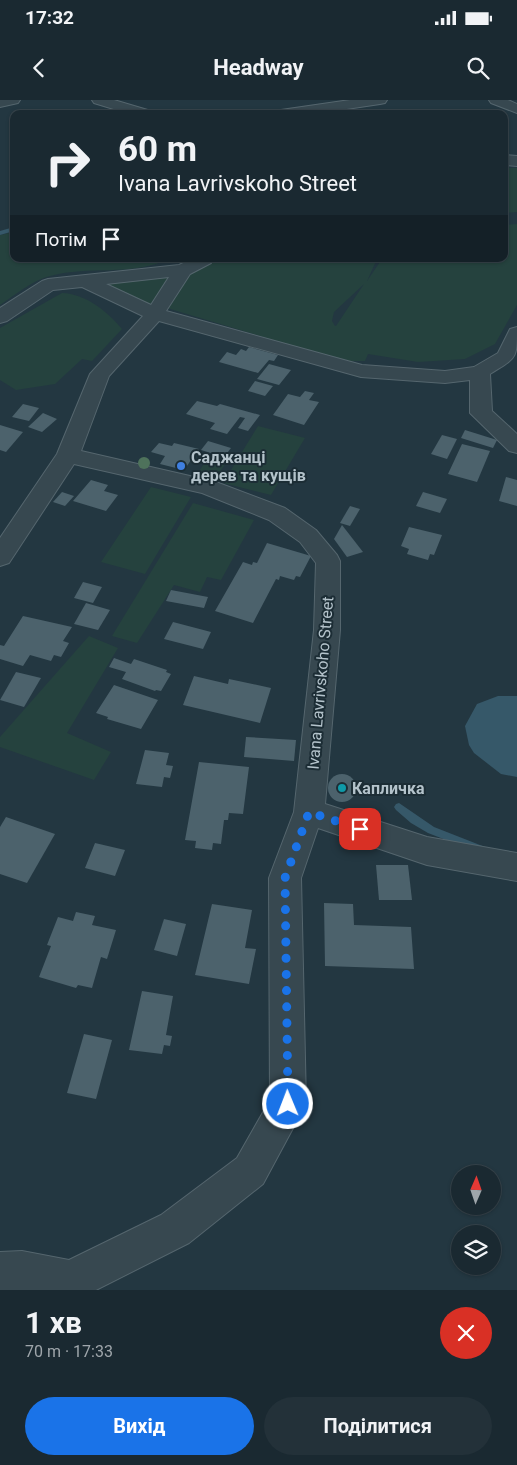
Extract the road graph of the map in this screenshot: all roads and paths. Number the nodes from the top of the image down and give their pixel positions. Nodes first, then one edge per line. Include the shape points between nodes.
1 (12, 100) edge
2 (99, 100) edge
3 (380, 100) edge
4 (496, 100) edge
5 (0, 103) edge
6 (517, 109) edge
7 (133, 110) edge
8 (309, 110) edge
9 (199, 262) edge
10 (183, 270) junction
11 (85, 281) junction
12 (155, 314) junction
13 (0, 317) edge
14 (517, 333) edge
15 (480, 372) junction
16 (517, 446) edge
17 (68, 454) junction
18 (1, 556) edge
19 (309, 812) junction
20 (517, 866) edge
21 (7, 1268) edge
22 (68, 1286) edge

1 - 5 street
2 - 7 street
3 - 8 street
4 - 6 street
9 - 10 street
10 - 11 street
10 - 12 street
11 - 12 street
11 - 13 street via 48,286
12 - 15 street via 361,371 445,377
12 - 17 street via 100,374
14 - 15 street via 506,356
15 - 16 street via 481,413
17 - 18 street
17 - 19 street, Ivana Lavrivskoho Street via 208,487 278,514 308,536 328,561 328,630
19 - 20 street via 428,852
19 - 22 street, Ivana Lavrivskoho Street via 285,878 288,1104 250,1171 174,1229
21 - 22 street

